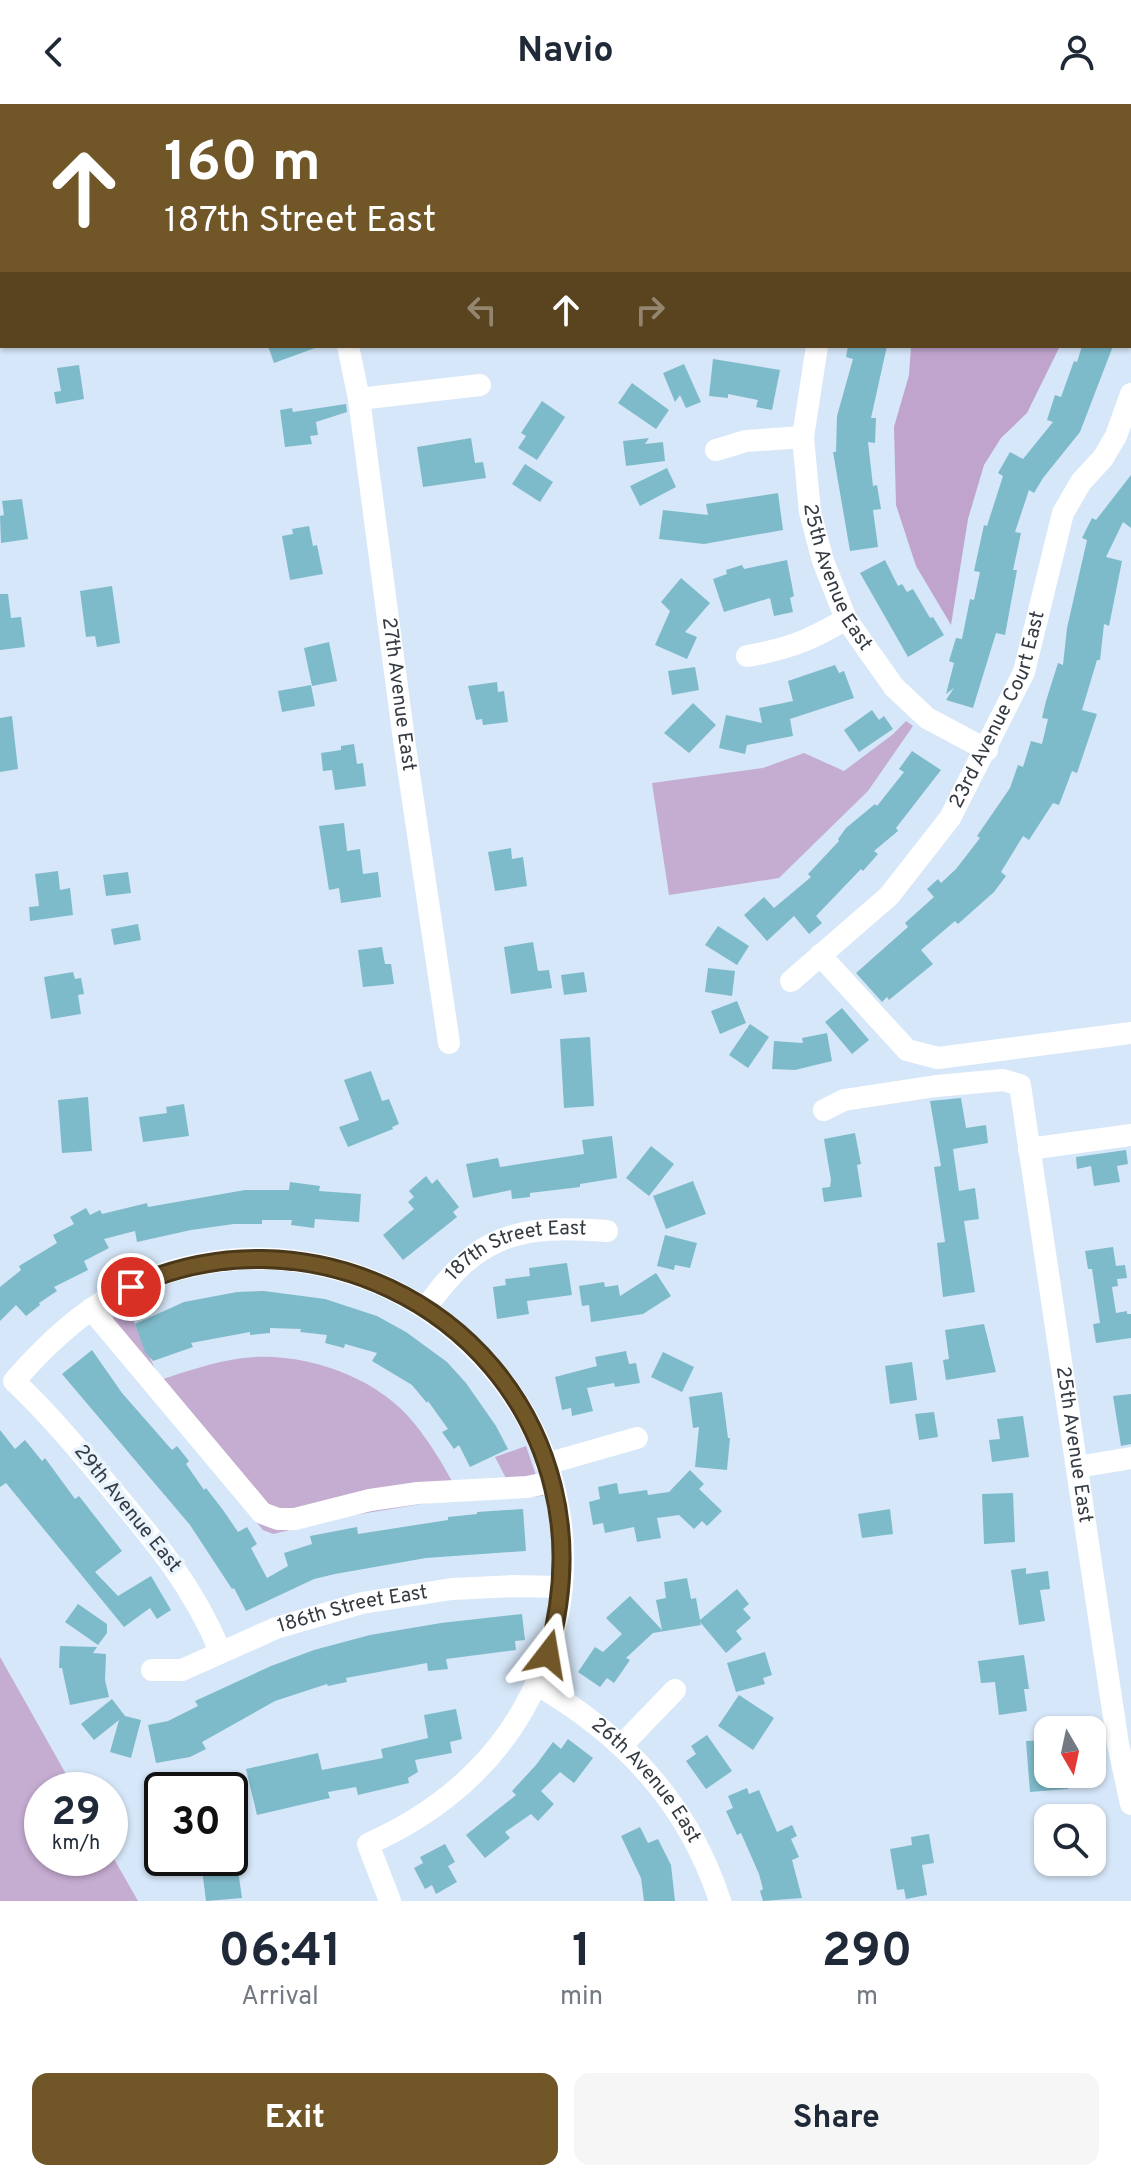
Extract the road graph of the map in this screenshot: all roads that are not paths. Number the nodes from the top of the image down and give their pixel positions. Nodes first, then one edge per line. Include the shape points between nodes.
1 (348, 348) edge
2 (817, 348) edge
3 (480, 385) dead end
4 (1131, 394) edge
5 (359, 399) junction
6 (803, 437) junction
7 (716, 450) dead end
8 (846, 619) junction
9 (747, 656) dead end
10 (987, 750) junction
11 (820, 955) junction
12 (791, 981) dead end
13 (1131, 1033) edge
14 (449, 1043) dead end
15 (824, 1110) dead end
16 (1131, 1135) edge
17 (1029, 1149) junction
18 (607, 1231) dead end
19 (426, 1308) junction
20 (91, 1309) junction
21 (637, 1438) dead end
22 (1131, 1458) edge
23 (1077, 1467) junction
24 (549, 1473) junction
25 (561, 1587) junction
26 (220, 1651) junction
27 (152, 1670) dead end
28 (536, 1684) junction
29 (675, 1690) dead end
30 (622, 1745) junction
31 (1131, 1804) edge
32 (390, 1901) edge
33 (720, 1901) edge

1 - 5 street, 27th Avenue East
2 - 6 street, 25th Avenue East
3 - 5 street
4 - 10 street, 23rd Avenue Court East via 1116,436 1063,513 1024,672
5 - 14 street, 27th Avenue East
6 - 7 street via 746,441
6 - 8 street, 25th Avenue East via 810,512
8 - 9 street via 809,641
8 - 10 street, 25th Avenue East via 894,687 927,718
10 - 11 street, 23rd Avenue Court East via 950,818 889,896
11 - 12 street, 23rd Avenue Court East
11 - 13 street via 907,1050 938,1058
15 - 17 street, 25th Avenue East via 844,1100 1003,1080 1020,1085
16 - 17 street
17 - 23 street, 25th Avenue East
18 - 19 street, 187th Street East via 542,1228 497,1241 458,1267
19 - 20 street via 343,1270 248,1258 150,1278
19 - 24 street via 464,1337 502,1380
20 - 24 street via 262,1513 278,1519 418,1493 527,1487
20 - 26 street, 29th Avenue East via 14,1381 47,1412 169,1557
21 - 24 street
22 - 23 street
23 - 31 street, 25th Avenue East
24 - 25 street via 559,1519
25 - 26 street, 186th Street East via 404,1594 316,1615
25 - 28 street via 555,1629
26 - 27 street, 186th Street East via 182,1670
28 - 30 street, 26th Avenue East
28 - 32 street via 519,1717 477,1772 425,1816 368,1844
29 - 30 street
30 - 33 street, 26th Avenue East via 683,1820

